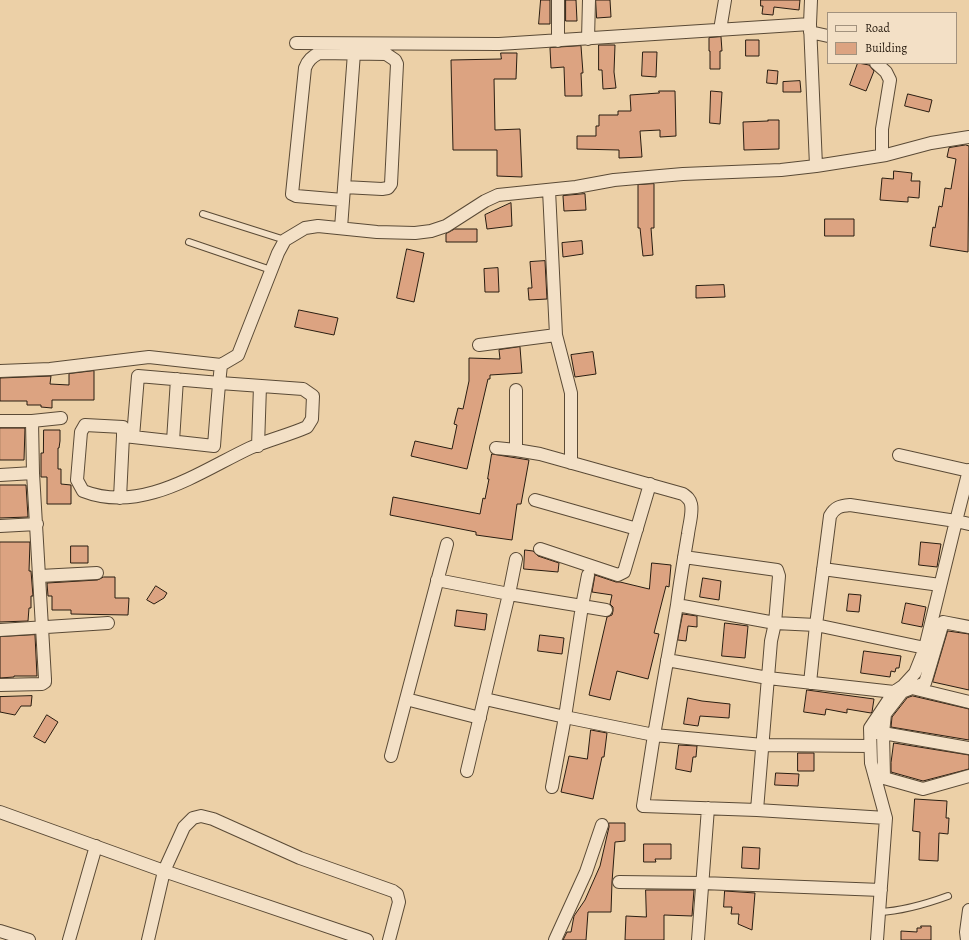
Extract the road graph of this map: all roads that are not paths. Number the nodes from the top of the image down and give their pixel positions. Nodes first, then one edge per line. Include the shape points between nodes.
1 (558, 0) edge
2 (589, 0) edge
3 (725, 0) edge
4 (811, 0) edge
5 (810, 28) junction
6 (720, 30) junction
7 (827, 36) edge
8 (588, 39) junction
9 (558, 41) junction
10 (296, 43) dead end
11 (354, 53) junction
12 (877, 64) edge
13 (969, 138) edge
14 (882, 155) junction
15 (816, 166) junction
16 (344, 187) junction
17 (549, 190) junction
18 (343, 200) junction
19 (203, 214) dead end
20 (341, 228) junction
21 (285, 240) junction
22 (189, 242) dead end
23 (271, 270) junction
24 (556, 335) junction
25 (479, 345) dead end
26 (144, 358) junction
27 (221, 365) junction
28 (0, 371) edge
29 (138, 376) junction
30 (177, 379) junction
31 (220, 383) junction
32 (260, 386) junction
33 (516, 390) dead end
34 (61, 418) dead end
35 (0, 421) edge
36 (32, 421) junction
37 (128, 437) junction
38 (173, 441) junction
39 (214, 446) junction
40 (258, 446) junction
41 (496, 448) dead end
42 (516, 450) junction
43 (899, 455) dead end
44 (225, 461) junction
45 (571, 463) junction
46 (969, 471) edge
47 (33, 473) junction
48 (0, 475) edge
49 (650, 484) junction
50 (120, 498) junction
51 (535, 500) dead end
52 (956, 521) junction
53 (37, 524) junction
54 (969, 524) edge
55 (0, 526) edge
56 (637, 529) junction
57 (447, 544) dead end
58 (540, 549) dead end
59 (684, 557) junction
60 (516, 559) dead end
61 (823, 568) junction
62 (96, 573) dead end
63 (588, 575) dead end
64 (40, 576) junction
65 (437, 580) junction
66 (940, 585) junction
67 (509, 594) junction
68 (677, 605) junction
69 (582, 606) junction
70 (606, 610) dead end
71 (108, 623) dead end
72 (775, 623) junction
73 (816, 625) junction
74 (43, 627) junction
75 (969, 627) edge
76 (0, 630) edge
77 (925, 648) junction
78 (667, 660) junction
79 (768, 678) junction
80 (810, 682) junction
81 (0, 685) edge
82 (903, 689) junction
83 (485, 698) junction
84 (406, 699) junction
85 (969, 702) edge
86 (564, 716) junction
87 (480, 718) junction
88 (870, 733) junction
89 (883, 733) junction
90 (654, 735) junction
91 (763, 745) junction
92 (870, 746) junction
93 (969, 748) edge
94 (391, 756) dead end
95 (467, 771) dead end
96 (969, 776) edge
97 (880, 781) junction
98 (552, 787) dead end
99 (708, 808) junction
100 (758, 810) junction
101 (0, 812) edge
102 (886, 818) junction
103 (602, 825) dead end
104 (96, 846) junction
105 (164, 871) junction
106 (619, 882) dead end
107 (702, 883) junction
108 (880, 890) junction
109 (948, 896) dead end
110 (969, 910) edge
111 (879, 912) junction
112 (0, 931) edge
113 (29, 940) edge
114 (69, 940) edge
115 (148, 940) edge
116 (366, 940) edge
117 (390, 940) edge
118 (555, 940) edge
119 (698, 940) edge
120 (876, 940) edge
121 (967, 940) edge

1 - 9 street
2 - 8 street
3 - 6 street
4 - 5 street
5 - 6 street
5 - 7 street
5 - 15 street
6 - 8 street
8 - 9 street
9 - 10 street via 499,44
11 - 16 street
11 - 16 street via 386,54 397,64 392,180 388,188 382,189
11 - 18 street via 319,53 312,56 307,63 292,189 292,194 296,196
12 - 14 street via 890,80 882,129
13 - 14 street via 931,143
14 - 15 street
15 - 17 street via 614,180
16 - 18 street
17 - 20 street via 498,195 431,232 377,232
17 - 24 street
18 - 20 street
19 - 21 lane
20 - 21 street via 305,228
21 - 23 street
22 - 23 lane
23 - 27 street via 238,355
24 - 25 street
24 - 45 street via 571,393
26 - 27 street
26 - 28 street via 50,369
26 - 29 street
27 - 31 street
29 - 30 street
29 - 37 street
30 - 31 street
30 - 38 street
31 - 32 street
31 - 39 street
32 - 40 street
32 - 40 street via 303,389 313,396 312,419 308,427
33 - 42 street
34 - 36 street
35 - 36 street
36 - 47 street
37 - 38 street
37 - 50 street
37 - 50 street via 123,427 85,425 81,432 77,480 82,491
38 - 39 street
39 - 44 street
40 - 44 street
41 - 42 street
42 - 45 street
43 - 46 street
44 - 50 street via 163,489
45 - 49 street
46 - 52 street
47 - 48 street
47 - 53 street
49 - 56 street
49 - 59 street via 683,494 691,504
51 - 56 street
52 - 54 street
52 - 61 street via 870,507 840,506 830,516
52 - 66 street
53 - 55 street
53 - 64 street
56 - 58 street via 622,575
57 - 65 street
59 - 68 street
59 - 72 street via 777,570 779,576
60 - 67 street
61 - 66 street
61 - 73 street
62 - 64 street
63 - 69 street
64 - 74 street
65 - 67 street
65 - 84 street
66 - 77 street
67 - 69 street
67 - 83 street
68 - 72 street
68 - 78 street
69 - 70 street
69 - 86 street
71 - 74 street
72 - 73 street
72 - 79 street
73 - 77 street
73 - 80 street
74 - 76 street
74 - 81 street via 44,682
75 - 82 street via 943,622 925,683
77 - 82 street via 915,673
78 - 79 street
78 - 90 street
79 - 80 street
79 - 91 street
80 - 82 street
82 - 85 street
82 - 88 street via 870,728
82 - 89 street via 885,714
83 - 86 street
83 - 87 street
84 - 87 street
84 - 94 street
86 - 90 street
86 - 98 street
87 - 95 street
88 - 89 street
88 - 92 street
89 - 93 street
89 - 97 street
90 - 91 street
90 - 99 street via 643,806
91 - 92 street
91 - 100 street
92 - 97 street via 871,763
96 - 97 street via 923,789
97 - 102 street
99 - 100 street
99 - 107 street
100 - 102 street
101 - 104 street
102 - 108 street
103 - 118 street via 586,872
104 - 105 street
104 - 114 street
105 - 115 street
105 - 116 street
105 - 117 street via 184,827 193,818 201,816 213,819 300,858 393,891 397,894 398,902
106 - 107 street
107 - 108 street
107 - 119 street
108 - 111 street
109 - 111 lane via 893,912
110 - 121 street
111 - 120 street
112 - 113 street

